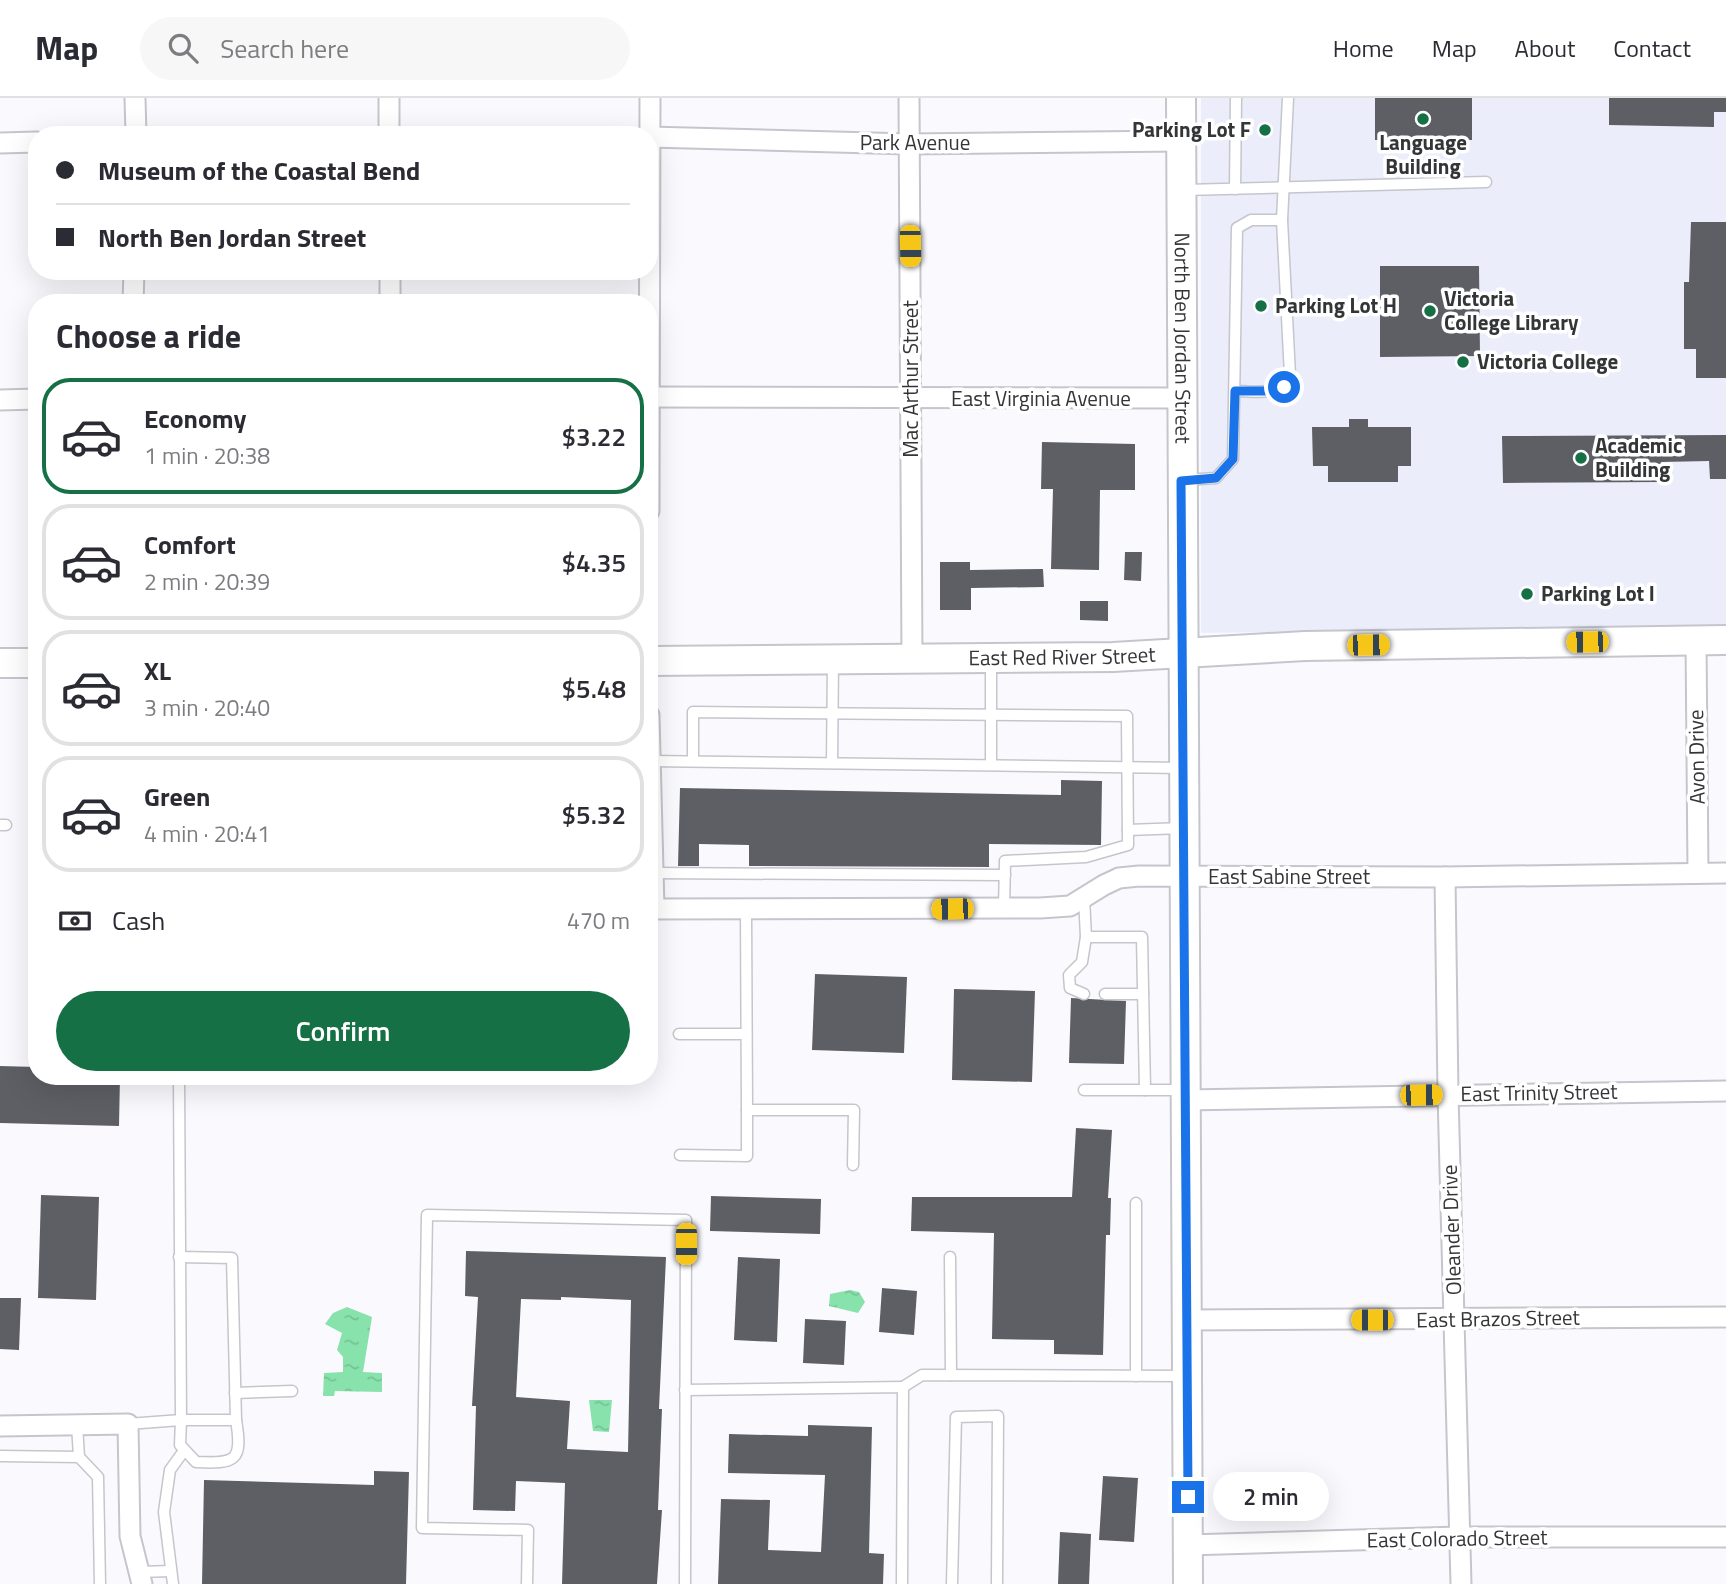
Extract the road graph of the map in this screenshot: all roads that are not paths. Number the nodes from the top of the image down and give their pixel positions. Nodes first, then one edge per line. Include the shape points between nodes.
1 (135, 98) edge
2 (389, 98) edge
3 (650, 98) edge
4 (909, 98) edge
5 (1181, 98) edge
6 (1236, 98) edge
7 (1288, 98) edge
8 (136, 126) edge
9 (389, 126) edge
10 (650, 126) edge
11 (658, 137) edge
12 (1181, 141) junction
13 (28, 142) edge
14 (0, 143) edge
15 (909, 144) junction
16 (1486, 182) dead end
17 (1284, 188) junction
18 (1235, 189) junction
19 (1181, 190) junction
20 (1282, 220) junction
21 (1235, 391) junction
22 (658, 397) edge
23 (1180, 398) junction
24 (28, 399) edge
25 (0, 400) edge
26 (912, 400) junction
27 (1181, 481) junction
28 (1696, 640) junction
29 (1726, 640) edge
30 (1182, 652) junction
31 (991, 659) junction
32 (833, 660) junction
33 (912, 660) junction
34 (658, 661) edge
35 (0, 663) edge
36 (28, 663) edge
37 (833, 713) junction
38 (991, 715) junction
39 (658, 761) edge
40 (694, 761) junction
41 (832, 762) junction
42 (991, 764) junction
43 (1126, 766) junction
44 (1183, 768) junction
45 (1183, 828) junction
46 (1128, 830) junction
47 (658, 873) edge
48 (1698, 873) junction
49 (1726, 873) edge
50 (1004, 875) junction
51 (1183, 877) junction
52 (1445, 877) junction
53 (1084, 898) junction
54 (1004, 908) junction
55 (658, 909) edge
56 (746, 911) junction
57 (1086, 937) junction
58 (1084, 994) dead end
59 (1105, 994) dead end
60 (1143, 994) junction
61 (678, 1034) dead end
62 (746, 1034) junction
63 (179, 1085) edge
64 (1084, 1090) dead end
65 (1145, 1090) junction
66 (1726, 1091) edge
67 (1448, 1094) junction
68 (1185, 1095) junction
69 (747, 1110) junction
70 (680, 1155) dead end
71 (853, 1165) dead end
72 (1136, 1203) dead end
73 (950, 1257) dead end
74 (179, 1258) junction
75 (1726, 1317) edge
76 (1185, 1320) junction
77 (1455, 1320) junction
78 (951, 1375) junction
79 (1136, 1376) junction
80 (1186, 1376) junction
81 (903, 1387) junction
82 (685, 1390) junction
83 (292, 1391) dead end
84 (235, 1393) junction
85 (181, 1420) junction
86 (236, 1420) junction
87 (128, 1424) junction
88 (76, 1425) junction
89 (0, 1426) edge
90 (183, 1452) junction
91 (0, 1457) edge
92 (79, 1457) junction
93 (1459, 1537) junction
94 (1726, 1537) edge
95 (1188, 1545) junction
96 (171, 1571) junction
97 (140, 1578) edge
98 (100, 1584) edge
99 (173, 1584) edge
100 (527, 1584) edge
101 (685, 1584) edge
102 (902, 1584) edge
103 (952, 1584) edge
104 (998, 1584) edge
105 (1188, 1584) edge
106 (1461, 1584) edge

1 - 8 street
2 - 9 street
3 - 10 street
4 - 15 street, Mac Arthur Street
5 - 12 street, North Ben Jordan Street
6 - 18 lane
7 - 17 lane
11 - 15 street, Park Avenue
12 - 15 street, Park Avenue
12 - 19 street, North Ben Jordan Street
13 - 14 street
15 - 26 street, Mac Arthur Street
16 - 17 lane
17 - 18 lane
17 - 20 lane
18 - 19 lane
19 - 23 street, North Ben Jordan Street
20 - 21 lane via 1251,220 1237,228
20 - 21 lane via 1290,375 1277,391
21 - 27 lane via 1233,459 1216,478
22 - 26 street, East Virginia Avenue
23 - 26 street, East Virginia Avenue
23 - 27 street, North Ben Jordan Street
24 - 25 street
26 - 33 street, Mac Arthur Street
27 - 30 street, North Ben Jordan Street
28 - 29 street, East Red River Street
28 - 30 street, East Red River Street
28 - 48 street, Avon Drive
30 - 31 street, East Red River Street
30 - 44 street, North Ben Jordan Street
31 - 33 street, East Red River Street
31 - 38 lane
32 - 33 street, East Red River Street
32 - 34 street, East Red River Street
32 - 37 lane
35 - 36 street
37 - 38 lane
37 - 40 lane via 693,712
37 - 41 lane
38 - 42 lane
38 - 43 lane via 1127,716
39 - 40 lane
40 - 41 lane
41 - 42 lane
42 - 43 lane
43 - 44 lane
43 - 46 lane
44 - 45 street, North Ben Jordan Street
45 - 46 lane
45 - 51 street, North Ben Jordan Street
46 - 50 lane via 1128,845 1086,856 1005,861
47 - 50 lane
48 - 49 street, East Sabine Street
48 - 52 street, East Sabine Street
50 - 54 lane
51 - 52 street, East Sabine Street
51 - 53 street, East Sabine Street via 1119,878
51 - 68 street, North Ben Jordan Street
52 - 67 street, Oleander Drive
53 - 54 street, East Sabine Street via 1070,906
53 - 57 lane
54 - 56 street, East Sabine Street
55 - 56 street, East Sabine Street
56 - 62 lane
57 - 58 lane via 1082,962 1069,975 1070,989
57 - 60 lane via 1142,937
59 - 60 lane
60 - 65 lane
61 - 62 lane
62 - 69 lane
63 - 74 lane
64 - 65 lane
65 - 68 lane
66 - 67 street, East Trinity Street
67 - 68 street, East Trinity Street
67 - 77 street, Oleander Drive
68 - 76 street, North Ben Jordan Street
69 - 70 lane via 747,1156
69 - 71 lane via 854,1110
72 - 79 lane
73 - 78 lane
74 - 84 lane via 232,1258
74 - 85 lane
75 - 77 street, East Brazos Street
76 - 77 street, East Brazos Street
76 - 80 street, North Ben Jordan Street
77 - 93 street, Oleander Drive
78 - 79 lane
78 - 81 lane via 922,1375
79 - 80 lane
80 - 95 street, North Ben Jordan Street
81 - 82 lane
81 - 102 lane
82 - 100 lane via 686,1220 427,1215 422,1528 528,1530
82 - 101 lane
83 - 84 lane
84 - 86 lane
85 - 86 lane
85 - 87 lane
85 - 90 lane
86 - 90 lane via 240,1447 235,1458 224,1464 196,1462
87 - 88 street
87 - 97 street via 130,1536
88 - 89 street
88 - 92 lane
90 - 96 lane via 170,1469 164,1513
91 - 92 lane
92 - 98 lane via 98,1477
93 - 94 street, East Colorado Street
93 - 95 street, East Colorado Street
93 - 106 street, Oleander Drive
95 - 105 street, North Ben Jordan Street
96 - 97 lane
96 - 99 lane
103 - 104 lane via 956,1418 998,1416

